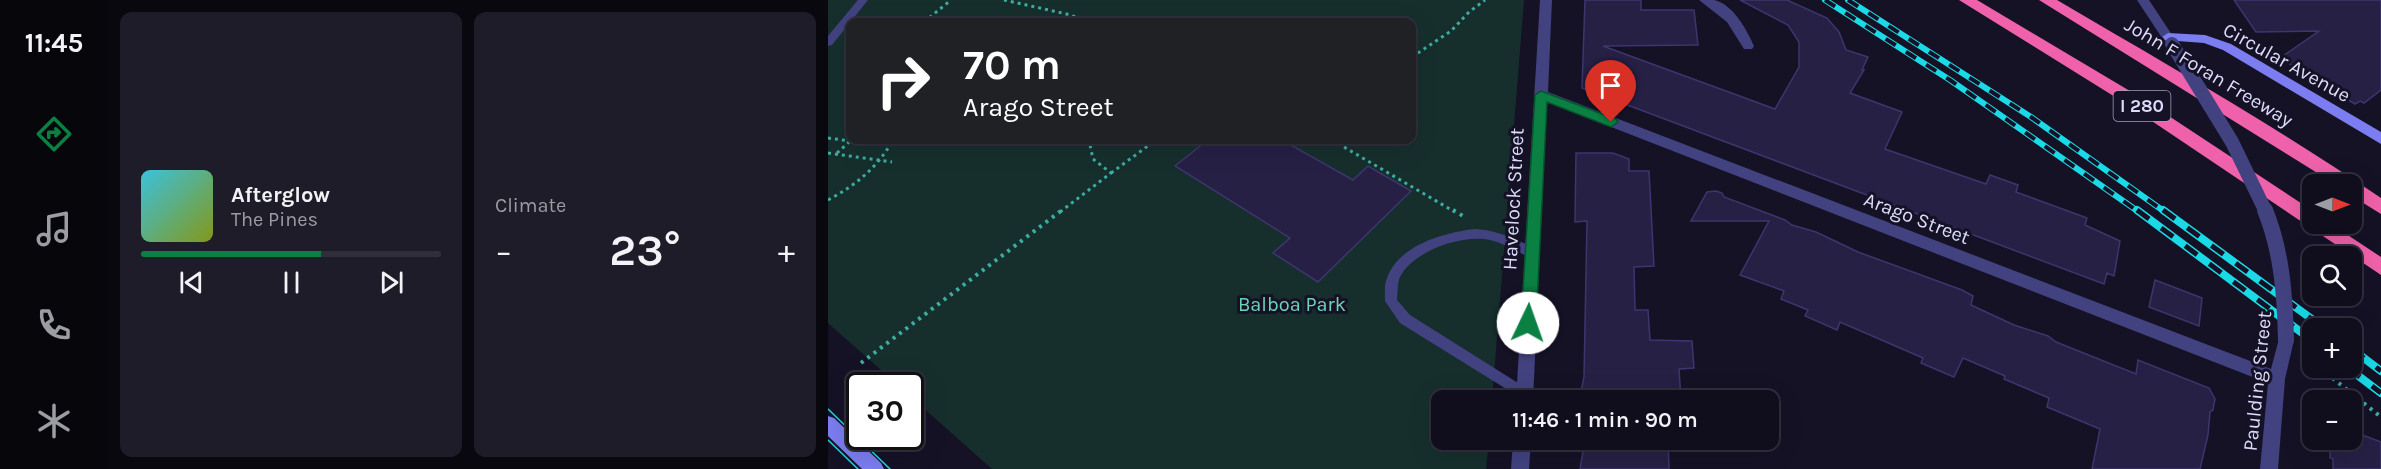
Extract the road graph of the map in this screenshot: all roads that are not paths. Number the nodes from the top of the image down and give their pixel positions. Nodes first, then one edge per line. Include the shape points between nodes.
1 (863, 0) edge
2 (1546, 0) edge
3 (1705, 0) edge
4 (1966, 0) edge
5 (2046, 0) edge
6 (2143, 0) edge
7 (848, 18) edge
8 (846, 21) edge
9 (2170, 40) junction
10 (828, 43) edge
11 (1748, 46) dead end
12 (1541, 95) junction
13 (2381, 139) edge
14 (2332, 174) edge
15 (2362, 194) edge
16 (2381, 207) edge
17 (2302, 213) edge
18 (2333, 234) edge
19 (1533, 253) junction
20 (2381, 267) edge
21 (2277, 379) junction
22 (1513, 390) edge
23 (1524, 390) edge
24 (828, 424) edge
25 (1521, 450) edge
26 (875, 469) edge
27 (1520, 469) edge
28 (2269, 469) edge

1 - 7 lane
2 - 12 street, Havelock Street
3 - 11 street via 1733,19
4 - 17 highway, I 280 via 2124,95
5 - 14 highway, John F Foran Freeway / I 280
6 - 9 street, Paulding Street
8 - 10 lane
9 - 13 street, Circular Avenue via 2205,39 2227,47
9 - 21 street, Paulding Street, bridge via 2264,204 2283,277 2286,340
12 - 19 street, Havelock Street
12 - 21 street, Arago Street
15 - 16 highway
18 - 20 highway
19 - 22 lane via 1501,237 1466,234 1422,249 1393,278 1391,301 1404,319
19 - 23 street, Havelock Street
21 - 28 street, Paulding Street
24 - 26 street
25 - 27 street

